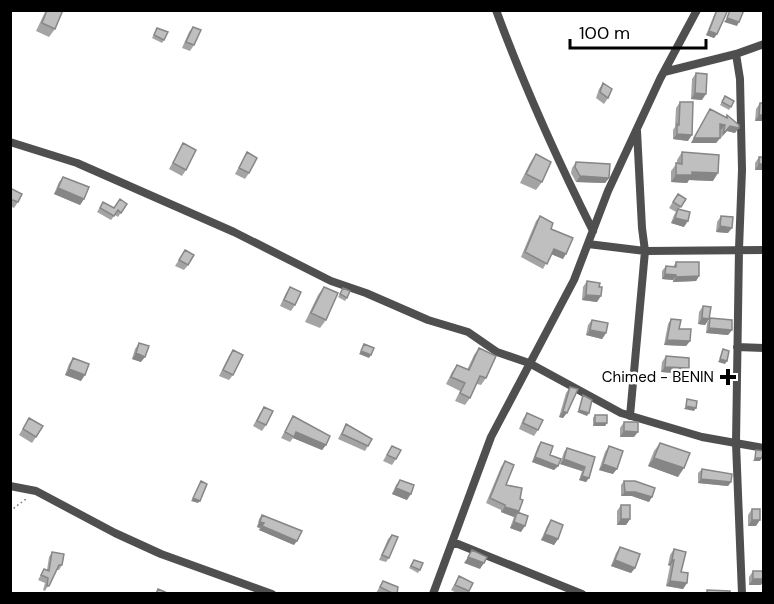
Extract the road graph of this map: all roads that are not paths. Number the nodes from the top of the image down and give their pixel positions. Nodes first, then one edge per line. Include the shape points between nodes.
1 (496, 10) edge
2 (697, 10) edge
3 (764, 44) edge
4 (736, 54) junction
5 (664, 72) junction
6 (637, 130) junction
7 (10, 142) edge
8 (593, 231) junction
9 (588, 244) junction
10 (739, 249) junction
11 (764, 250) edge
12 (645, 251) junction
13 (738, 348) junction
14 (764, 348) edge
15 (529, 363) junction
16 (630, 416) junction
17 (736, 443) junction
18 (764, 448) edge
19 (10, 486) edge
20 (453, 542) junction
21 (272, 594) edge
22 (433, 594) edge
23 (582, 594) edge
24 (742, 594) edge

1 - 8 street via 543,128
2 - 5 street
3 - 4 street
4 - 5 street
4 - 10 street via 742,170
5 - 6 street
6 - 8 street
6 - 12 street
7 - 15 street via 77,164 234,232 331,281 468,332 497,352
8 - 9 street
9 - 12 street
9 - 15 street via 574,280
10 - 11 street
10 - 12 street
10 - 13 street
12 - 16 street
13 - 14 street
13 - 17 street
15 - 16 street
15 - 20 street via 491,437
16 - 17 street
17 - 18 street
17 - 24 street
19 - 21 street via 36,491 161,554
20 - 22 street
20 - 23 street

